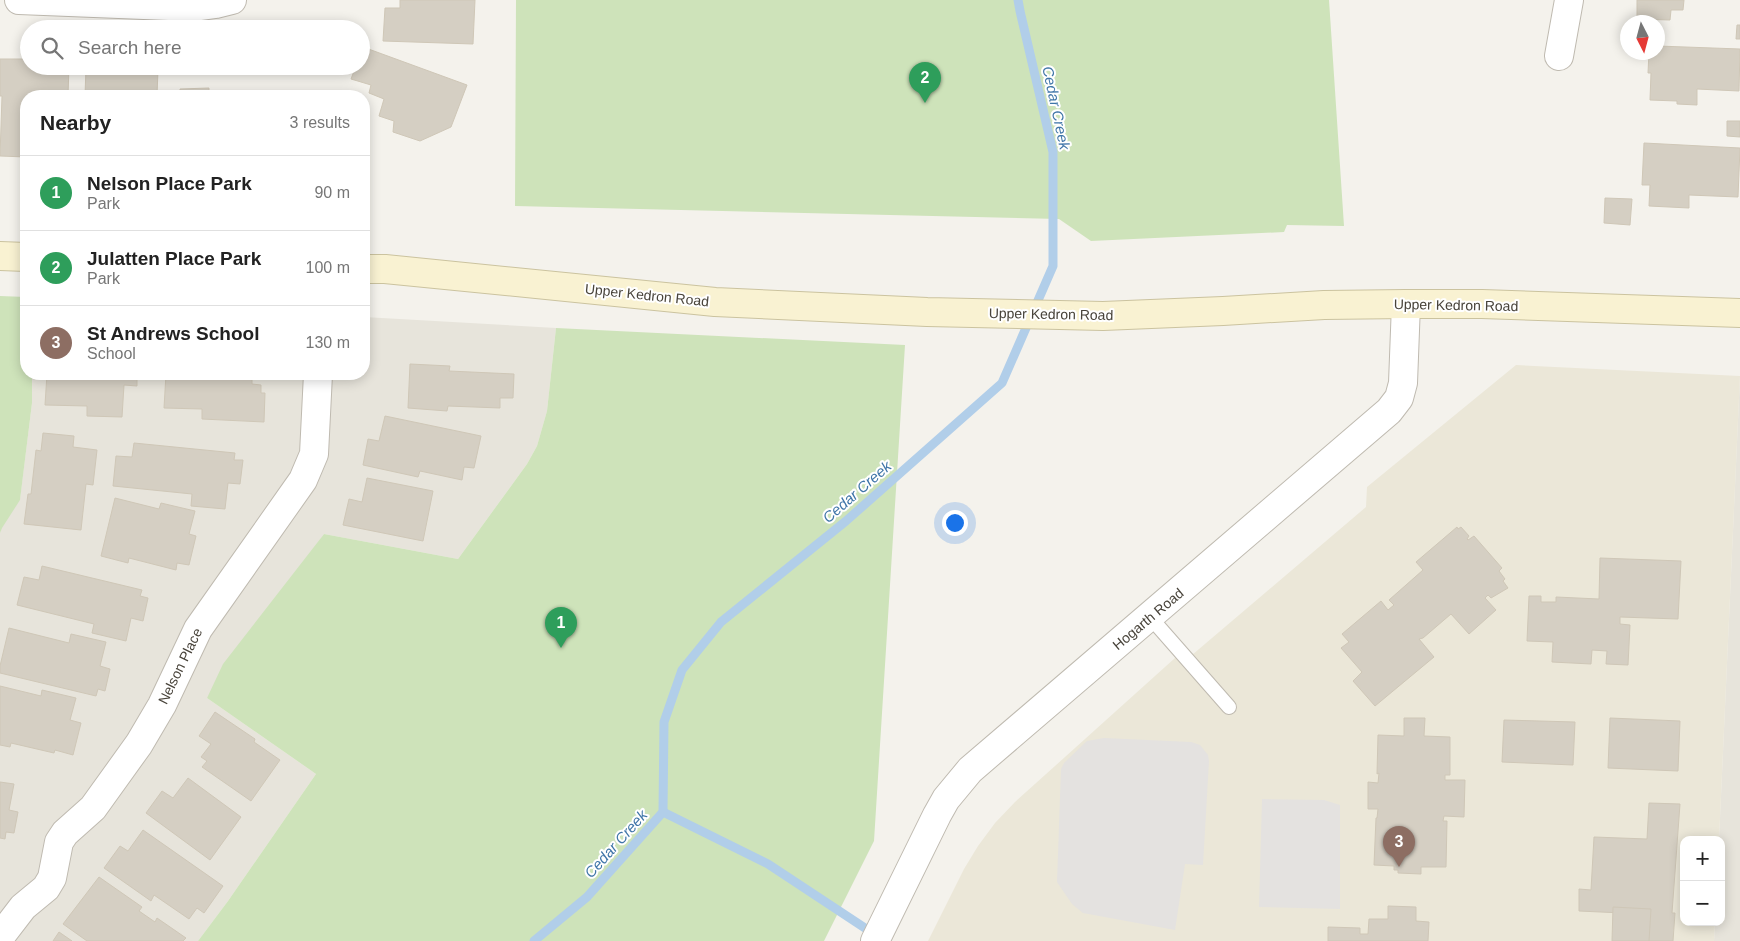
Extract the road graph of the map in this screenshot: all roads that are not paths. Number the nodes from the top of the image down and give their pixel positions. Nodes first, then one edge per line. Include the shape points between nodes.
1 (19, 0) edge
2 (232, 0) edge
3 (1569, 0) edge
4 (1559, 56) dead end
5 (0, 256) edge
6 (20, 257) edge
7 (370, 269) edge
8 (1406, 304) junction
9 (1740, 313) edge
10 (318, 380) edge
11 (1150, 618) junction
12 (1229, 707) dead end
13 (0, 937) edge
14 (875, 941) edge

1 - 2 street via 194,7
3 - 4 street
5 - 6 main road
7 - 8 main road, Upper Kedron Road via 715,302 927,312 1103,316
8 - 9 main road, Upper Kedron Road
8 - 11 street, Hogarth Road via 1403,383 1399,398 1390,411
10 - 13 street, Nelson Place via 314,454 303,480 198,628 140,744 93,808 64,833 57,848 52,878 46,888 23,907
11 - 12 lane
11 - 14 street, Hogarth Road via 970,770 937,815

